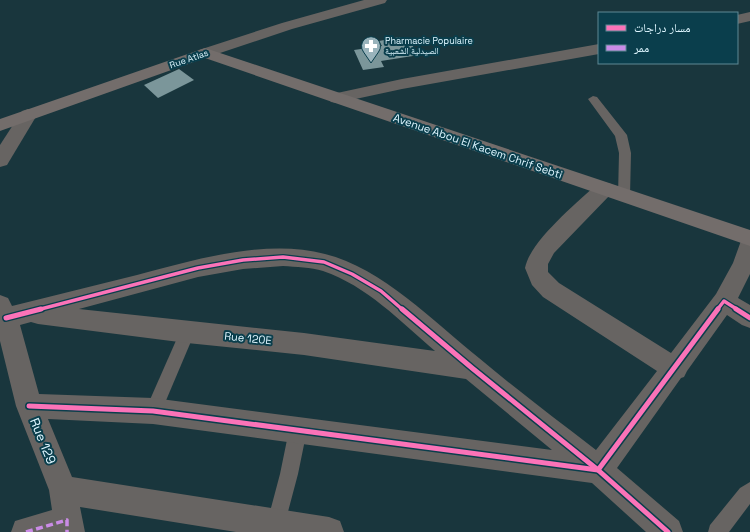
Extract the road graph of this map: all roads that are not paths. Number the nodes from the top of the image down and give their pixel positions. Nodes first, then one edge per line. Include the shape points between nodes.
1 (380, 0) edge
2 (750, 16) edge
3 (738, 20) edge
4 (598, 49) edge
5 (205, 53) junction
6 (337, 98) junction
7 (593, 99) dead end
8 (28, 116) junction
9 (0, 125) edge
10 (0, 160) edge
11 (614, 192) junction
12 (750, 238) edge
13 (750, 244) edge
14 (724, 302) junction
15 (10, 311) edge
16 (750, 318) edge
17 (187, 332) junction
18 (472, 368) junction
19 (675, 369) junction
20 (29, 406) junction
21 (153, 411) junction
22 (298, 430) junction
23 (598, 470) junction
24 (63, 490) junction
25 (750, 491) edge
26 (276, 524) junction
27 (68, 528) edge
28 (26, 532) edge
29 (328, 532) edge
30 (667, 532) edge
31 (717, 532) edge

1 - 5 street, Rue Atlas via 287,26
2 - 3 street
4 - 6 street
5 - 6 street, Avenue Abou El Kacem Chrif Sebti
5 - 8 street, Rue Atlas
6 - 11 street, Avenue Abou El Kacem Chrif Sebti
7 - 11 lane via 622,135 625,153
8 - 9 street, Rue Atlas
8 - 10 street
11 - 12 street, Avenue Abou El Kacem Chrif Sebti
11 - 19 street via 550,244 537,264 537,271 541,280 551,290
13 - 14 street via 744,264
14 - 16 street
14 - 19 street
15 - 17 street, Rue 120E
15 - 18 street via 243,260 283,257 324,262 352,274 381,291
15 - 20 street, Rue 129
17 - 18 street, Rue 120E via 304,344
17 - 21 lane
18 - 23 street
19 - 23 street
20 - 21 street
20 - 24 street, Rue 129
21 - 22 street
22 - 23 street
22 - 26 lane
23 - 30 street
24 - 26 street
24 - 27 street, Rue 129
25 - 31 lane
26 - 29 street
27 - 28 street

